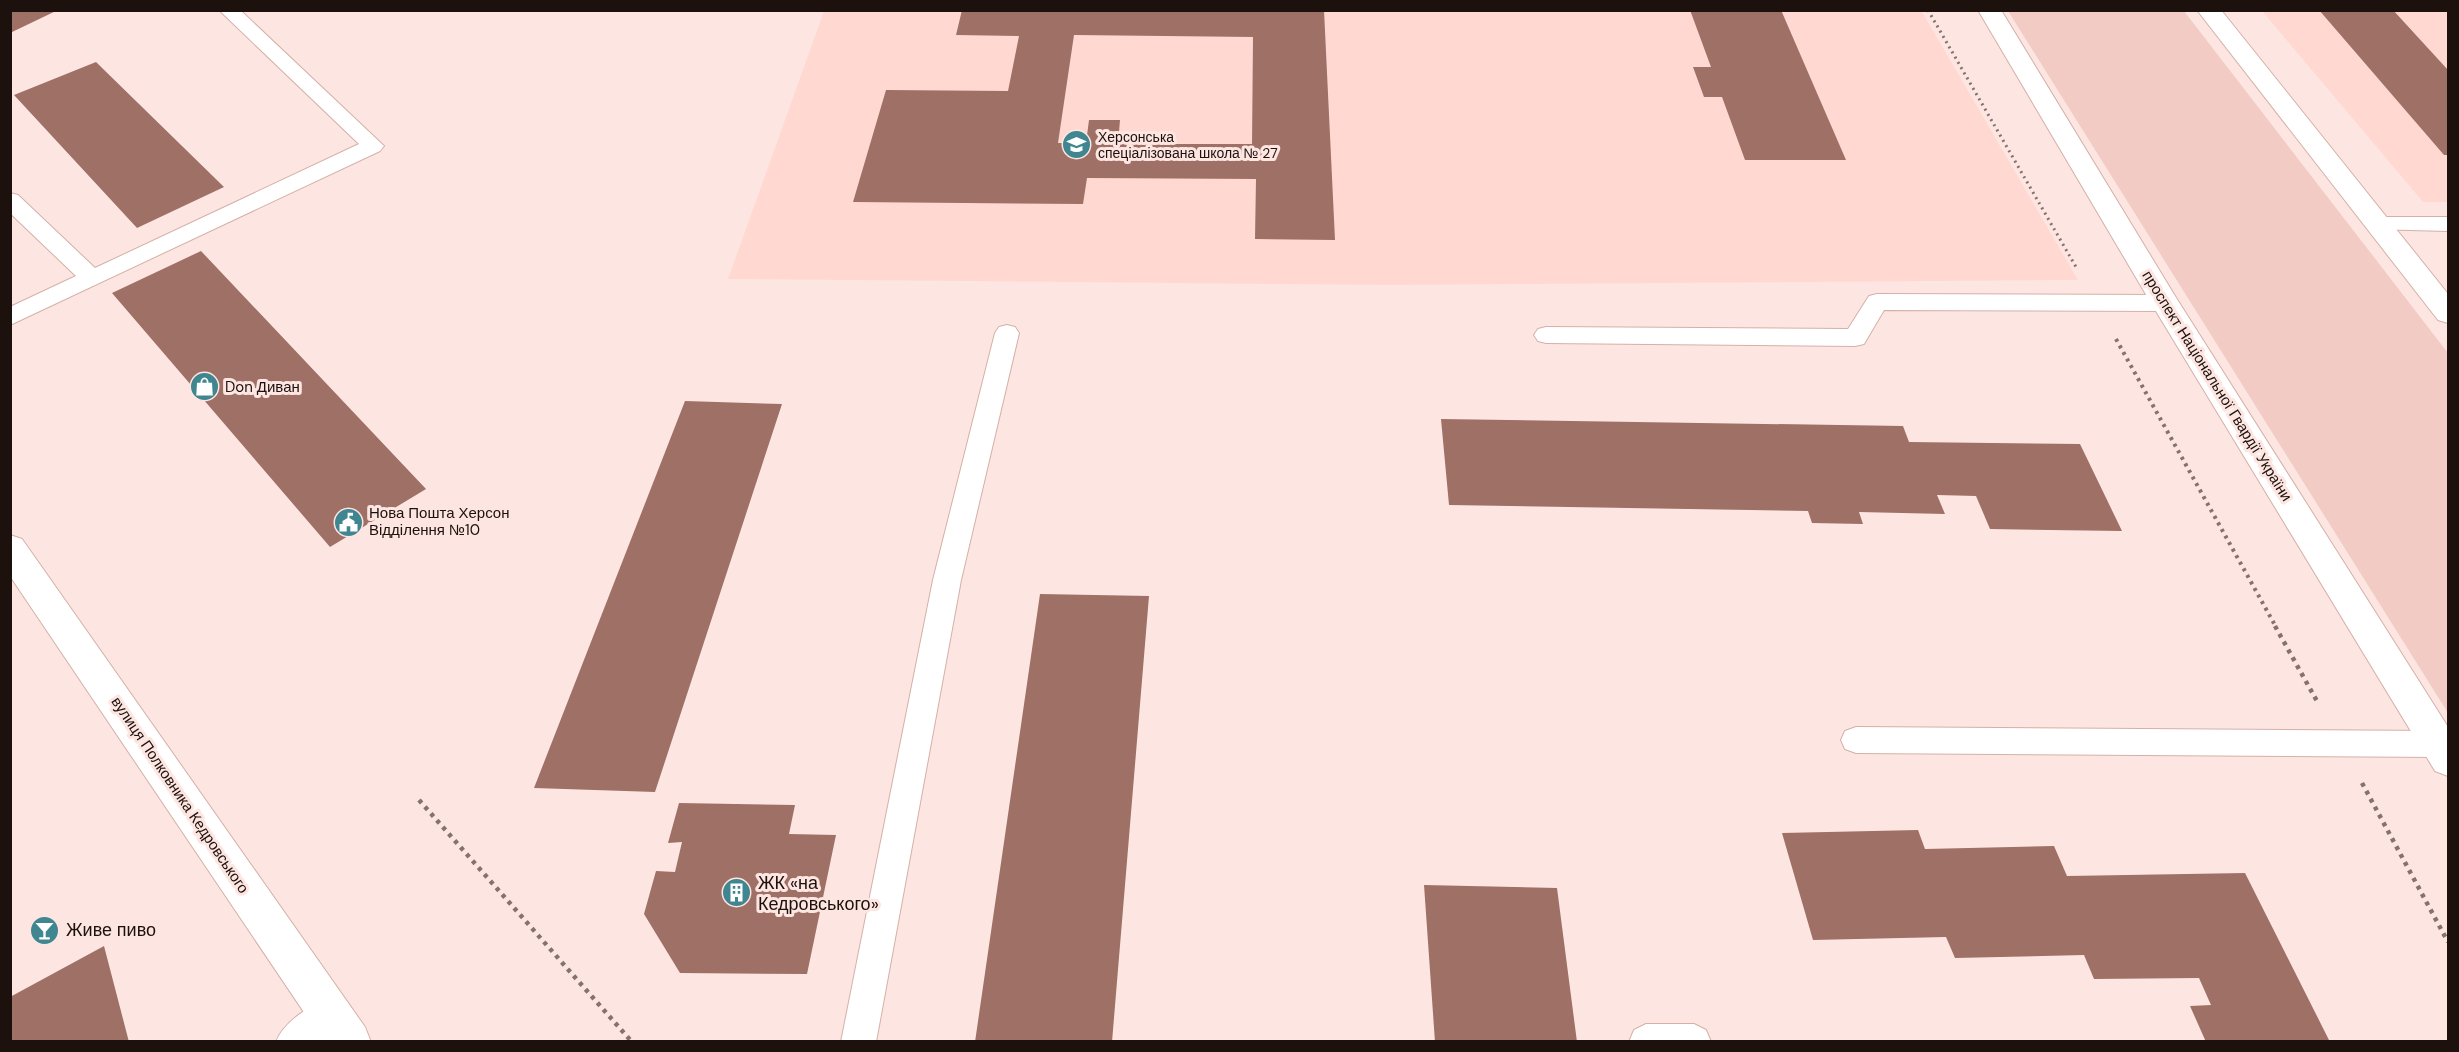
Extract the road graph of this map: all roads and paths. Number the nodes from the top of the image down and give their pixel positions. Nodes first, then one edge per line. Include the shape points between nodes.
1 (228, 10) edge
2 (1928, 10) edge
3 (1989, 10) edge
4 (2208, 10) edge
5 (10, 200) edge
6 (2379, 224) junction
7 (2448, 224) edge
8 (92, 278) junction
9 (2096, 303) junction
10 (2165, 303) junction
11 (2448, 313) edge
12 (10, 317) edge
13 (1007, 333) dead end
14 (1546, 335) dead end
15 (10, 548) edge
16 (1856, 740) dead end
17 (2340, 743) junction
18 (2444, 751) edge
19 (419, 800) dead end
20 (2448, 942) edge
21 (340, 1028) edge
22 (293, 1041) edge
23 (632, 1041) edge
24 (858, 1041) edge
25 (1646, 1041) edge
26 (1694, 1041) edge

1 - 8 lane via 373,147
2 - 9 path
3 - 10 street, проспект Національної Гвардії України
4 - 6 street
5 - 8 lane
6 - 7 lane
6 - 11 street
8 - 12 lane
9 - 10 lane
9 - 14 lane via 1877,302 1855,338
9 - 17 path
10 - 18 street, проспект Національної Гвардії України
13 - 24 lane via 946,580
15 - 21 street, вулиця Полковника Кедровського
16 - 17 lane
17 - 18 lane
17 - 20 path
19 - 23 path
21 - 22 lane
25 - 26 lane

